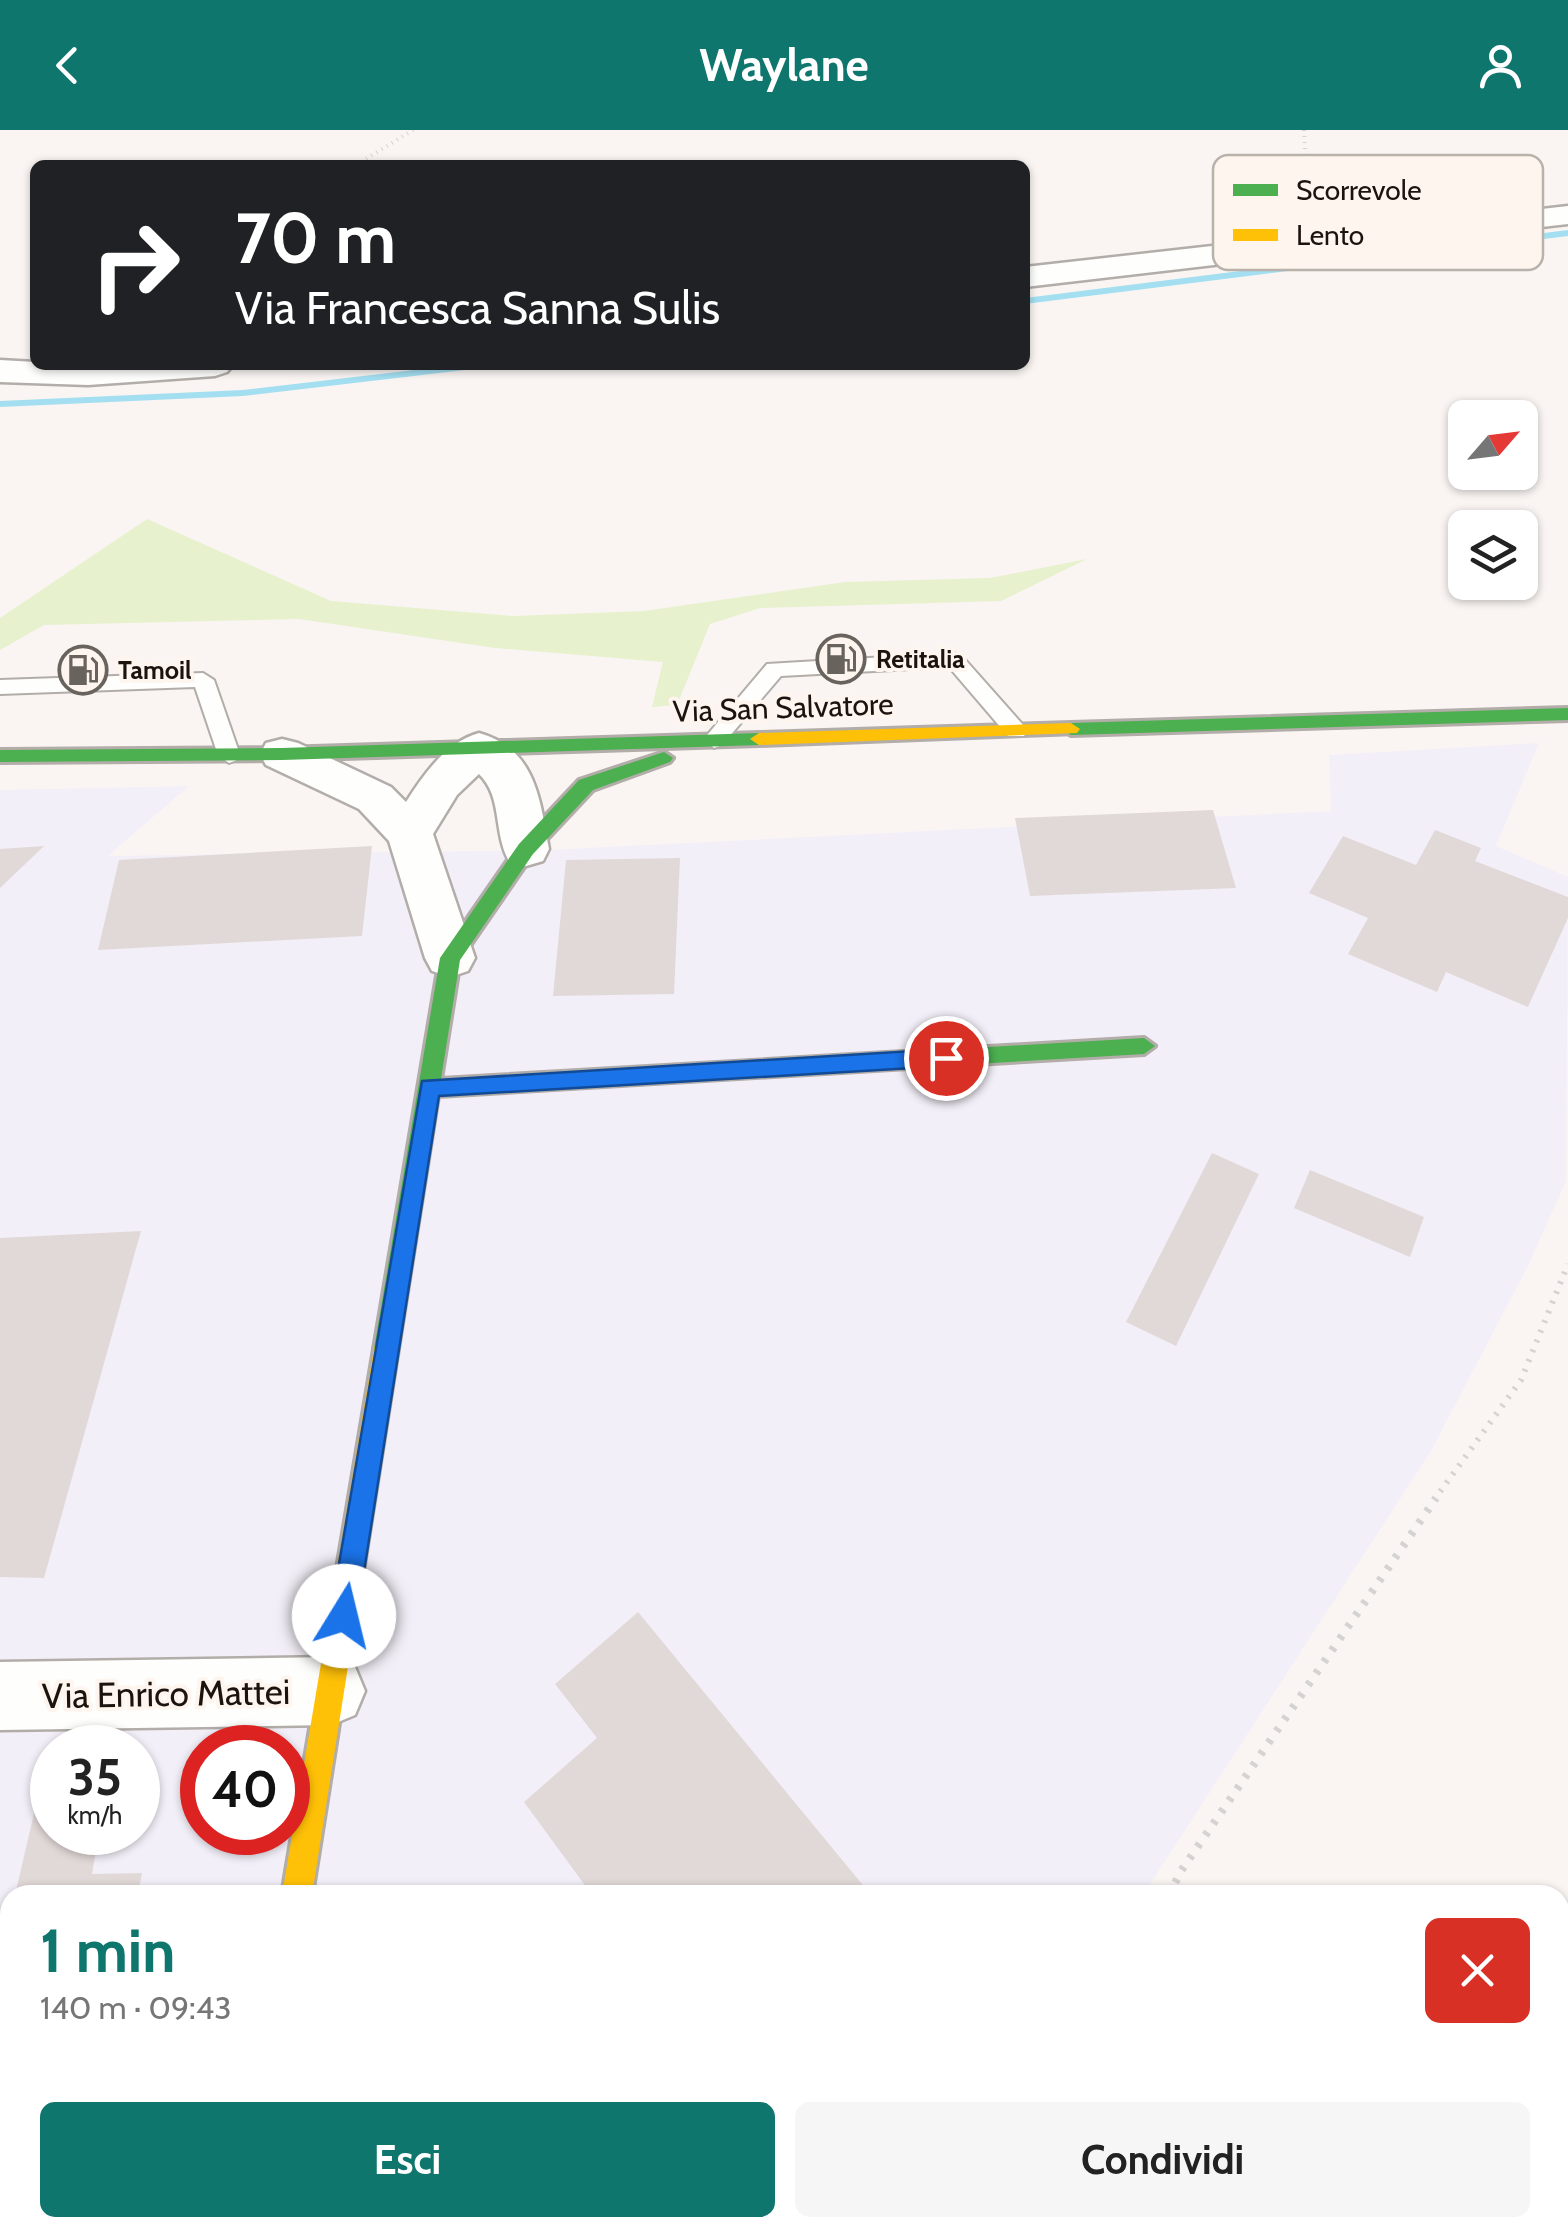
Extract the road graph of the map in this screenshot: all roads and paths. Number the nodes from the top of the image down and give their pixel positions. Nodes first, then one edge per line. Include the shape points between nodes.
1 (412, 130) edge
2 (1304, 130) edge
3 (1305, 155) edge
4 (364, 160) edge
5 (1568, 215) edge
6 (1543, 218) edge
7 (1213, 257) edge
8 (1030, 276) edge
9 (144, 370) edge
10 (0, 371) edge
11 (0, 687) edge
12 (1568, 714) edge
13 (1016, 731) junction
14 (714, 740) junction
15 (479, 748) junction
16 (282, 754) junction
17 (228, 755) junction
18 (0, 756) edge
19 (410, 834) junction
20 (526, 849) junction
21 (450, 958) junction
22 (1144, 1046) dead end
23 (430, 1088) junction
24 (1568, 1264) edge
25 (331, 1691) junction
26 (0, 1696) edge
27 (299, 1885) edge
28 (1174, 1885) edge

1 - 4 path
2 - 3 path
5 - 6 street
7 - 8 street
9 - 10 street
11 - 17 lane via 203,680
12 - 13 street, Via San Salvatore
13 - 14 street, Via San Salvatore
13 - 14 lane via 954,660 774,669
14 - 15 street, Via San Salvatore
14 - 20 street via 586,785
15 - 16 street, Via San Salvatore
15 - 19 street via 441,784
15 - 20 street via 512,780
16 - 17 street, Via San Salvatore
16 - 19 street via 376,798
17 - 18 street, Via San Salvatore
19 - 21 street
20 - 21 street
21 - 23 street
22 - 23 street
23 - 25 street
24 - 28 path via 1521,1380
25 - 26 street, Via Enrico Mattei
25 - 27 street

